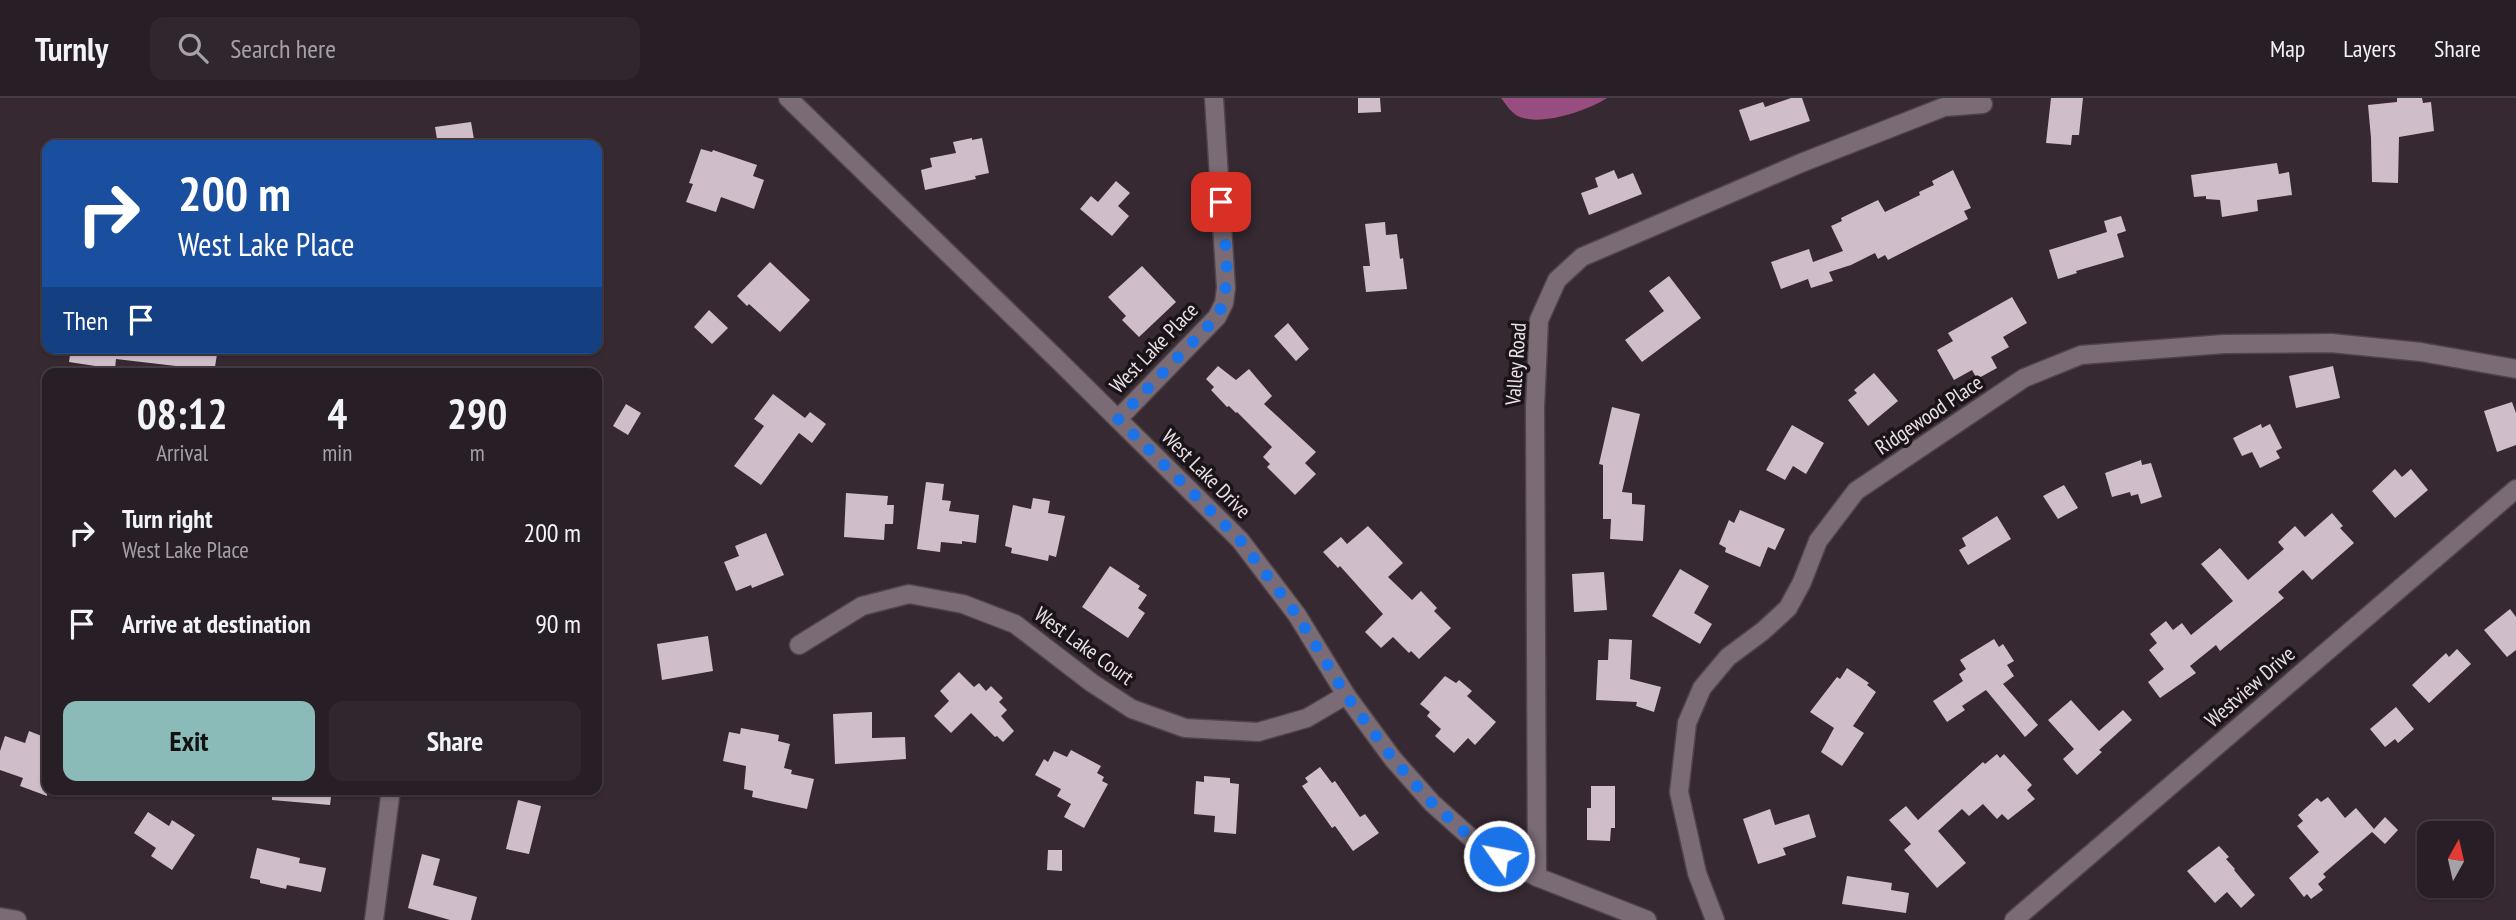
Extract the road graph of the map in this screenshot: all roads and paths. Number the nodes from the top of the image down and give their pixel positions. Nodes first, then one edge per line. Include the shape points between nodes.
1 (788, 98) edge
2 (1214, 98) edge
3 (1983, 104) dead end
4 (2516, 369) edge
5 (1118, 419) junction
6 (2516, 489) edge
7 (799, 645) dead end
8 (1346, 695) junction
9 (390, 795) edge
10 (1537, 877) junction
11 (0, 917) edge
12 (18, 920) edge
13 (374, 920) edge
14 (1647, 920) edge
15 (1715, 920) edge
16 (2014, 920) edge

1 - 5 street, West Lake Drive
2 - 5 street, West Lake Place via 1224,303 1217,317
3 - 10 street, Valley Road via 1944,107 1801,163 1582,257 1557,280 1539,320 1535,407
4 - 15 street, Ridgewood Place via 2421,352 2331,343 2224,344 2081,355 2024,378 1856,491 1818,541 1788,608 1728,657 1702,688 1687,723 1679,792 1697,873
5 - 8 street, West Lake Drive via 1240,540 1297,615
6 - 16 street, Westview Drive
7 - 8 street, West Lake Court via 862,606 909,594 963,604 1015,624 1132,709 1185,728 1258,732 1307,718
8 - 10 street, West Lake Drive via 1432,803 1480,846
9 - 13 street
10 - 14 street, West Lake Drive
11 - 12 street

